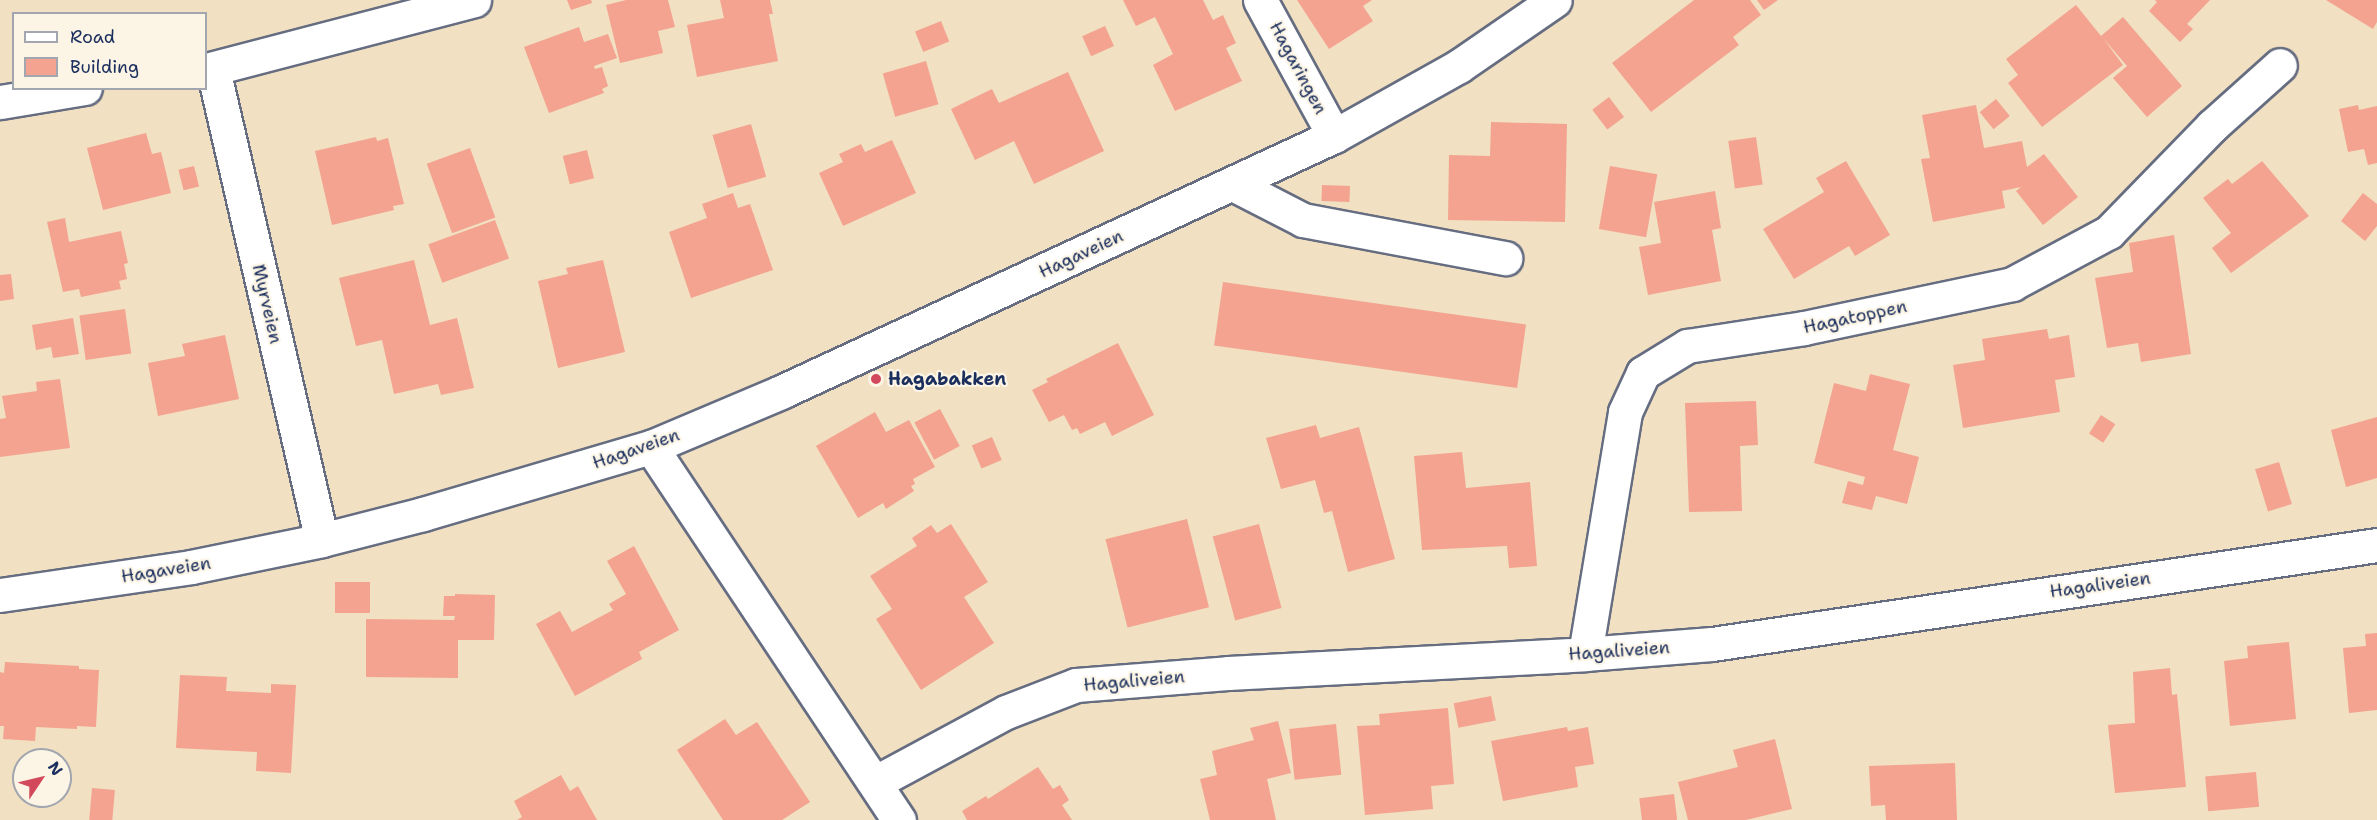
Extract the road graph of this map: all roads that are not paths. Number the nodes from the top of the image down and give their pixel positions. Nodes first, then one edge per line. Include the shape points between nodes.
1 (474, 0) edge
2 (1260, 0) edge
3 (1555, 0) edge
4 (2280, 65) dead end
5 (209, 69) edge
6 (73, 90) edge
7 (0, 102) edge
8 (1334, 136) junction
9 (1233, 184) junction
10 (1505, 258) dead end
11 (651, 447) junction
12 (322, 540) junction
13 (2377, 545) edge
14 (0, 595) edge
15 (1585, 654) junction
16 (876, 782) junction
17 (899, 820) edge

1 - 5 street, Myrveien
2 - 8 street, Hagaringen
3 - 8 street, Hagaveien via 1459,66
4 - 15 street, Hagatoppen via 2212,126 2109,232 2012,284 1804,328 1687,346 1643,373 1625,412
5 - 12 street, Myrveien
6 - 7 street
8 - 9 street, Hagaveien
9 - 10 street via 1303,220
9 - 11 street, Hagaveien via 781,392
11 - 12 street, Hagaveien
11 - 16 street
12 - 14 street, Hagaveien via 191,567
13 - 15 street, Hagaliveien via 1712,644
15 - 16 street, Hagaliveien via 1077,685 1006,712
16 - 17 street

